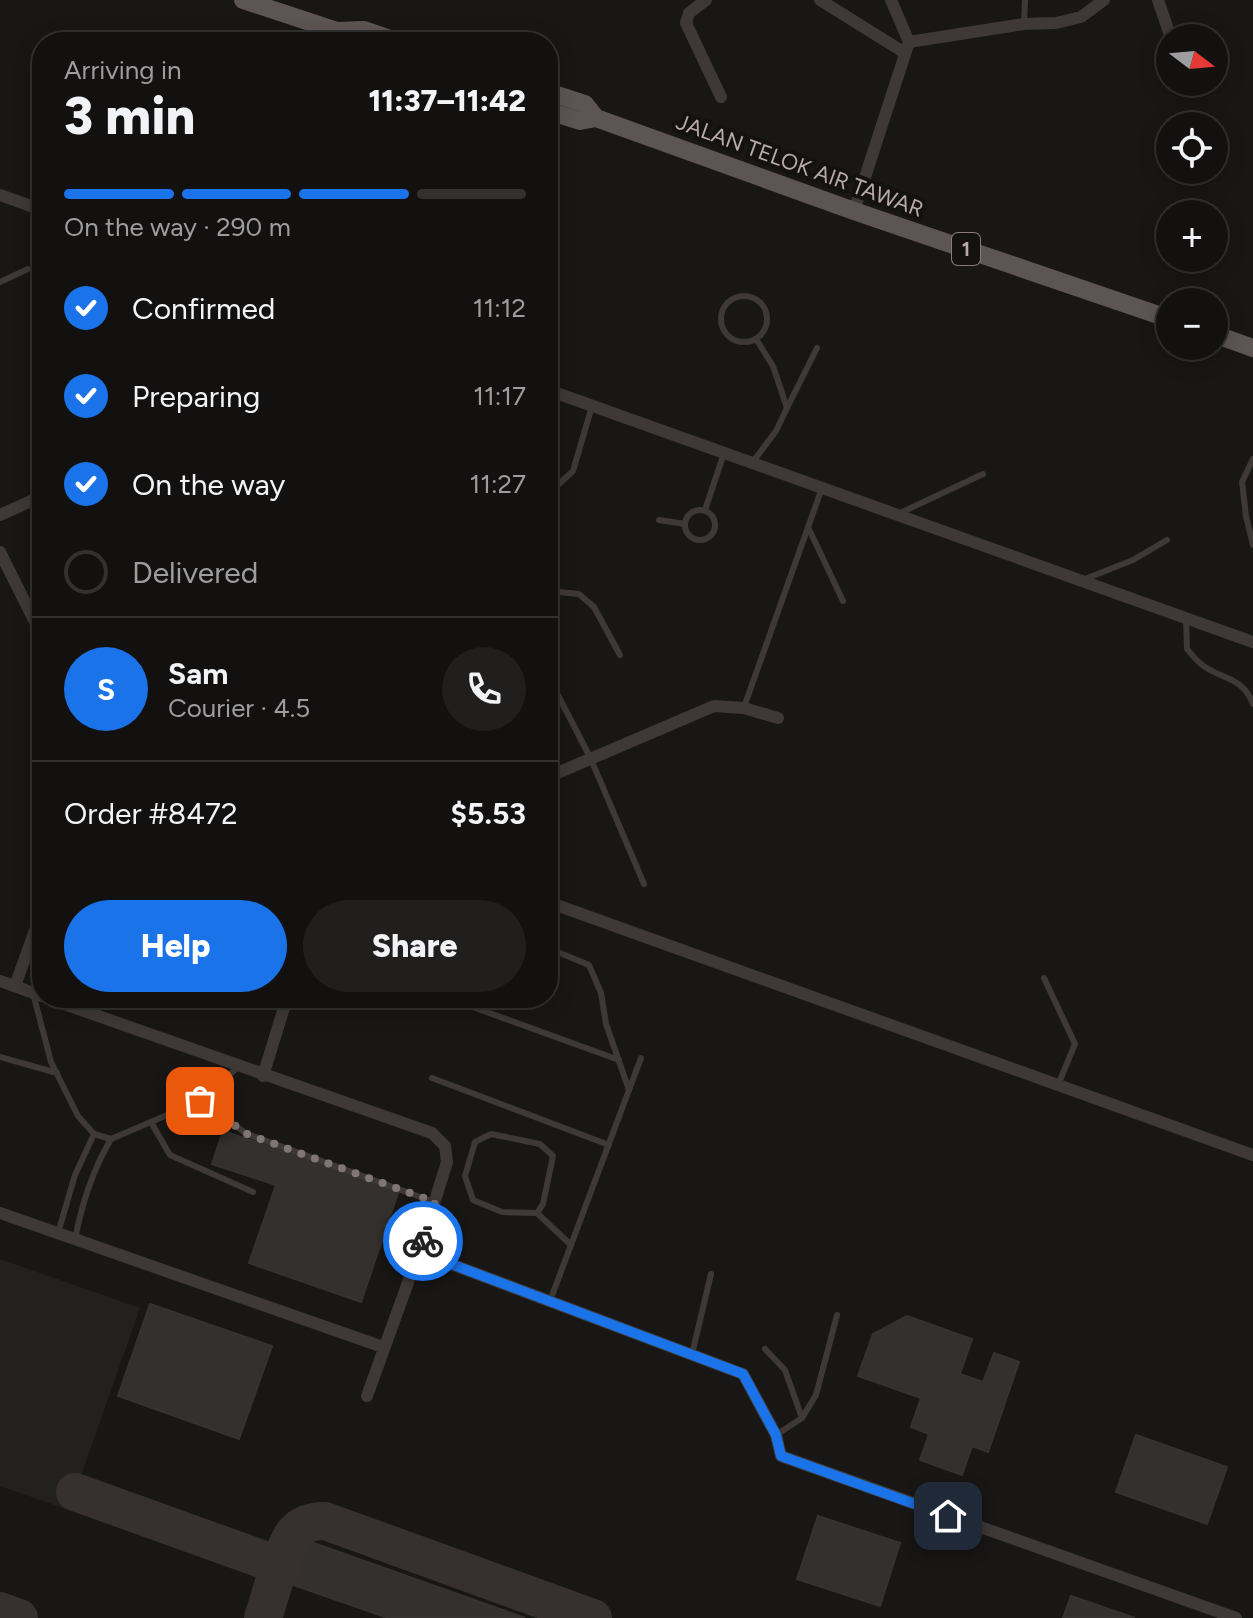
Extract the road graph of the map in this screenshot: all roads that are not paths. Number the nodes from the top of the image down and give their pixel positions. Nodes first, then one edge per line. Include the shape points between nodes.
1 (243, 0) edge
2 (706, 0) edge
3 (820, 0) edge
4 (891, 0) edge
5 (1025, 0) edge
6 (1104, 0) edge
7 (1158, 0) edge
8 (1024, 24) junction
9 (1166, 24) edge
10 (330, 32) edge
11 (907, 48) junction
12 (558, 95) edge
13 (721, 97) dead end
14 (558, 114) edge
15 (596, 118) junction
16 (0, 195) edge
17 (32, 206) edge
18 (854, 211) junction
19 (28, 269) dead end
20 (0, 282) edge
21 (1156, 314) edge
22 (756, 339) junction
23 (1228, 339) edge
24 (817, 348) dead end
25 (1253, 348) edge
26 (558, 394) edge
27 (592, 406) junction
28 (787, 408) junction
29 (724, 453) junction
30 (1253, 459) edge
31 (752, 463) junction
32 (983, 474) dead end
33 (558, 484) edge
34 (822, 488) junction
35 (32, 501) edge
36 (705, 510) junction
37 (897, 514) junction
38 (0, 515) edge
39 (659, 520) dead end
40 (685, 524) junction
41 (808, 527) junction
42 (1167, 540) dead end
43 (1253, 545) edge
44 (0, 552) edge
45 (1081, 580) junction
46 (558, 592) edge
47 (843, 601) dead end
48 (32, 616) edge
49 (1186, 618) junction
50 (1253, 642) edge
51 (620, 655) dead end
52 (558, 695) edge
53 (1253, 704) edge
54 (744, 708) junction
55 (778, 718) dead end
56 (590, 757) junction
57 (558, 772) edge
58 (644, 884) dead end
59 (558, 906) edge
60 (32, 939) edge
61 (558, 952) edge
62 (1044, 978) dead end
63 (0, 981) edge
64 (15, 986) junction
65 (32, 993) edge
66 (43, 1008) edge
67 (74, 1008) edge
68 (284, 1008) edge
69 (476, 1008) edge
70 (0, 1057) edge
71 (641, 1058) dead end
72 (619, 1060) junction
73 (238, 1067) junction
74 (57, 1073) junction
75 (263, 1076) junction
76 (432, 1078) dead end
77 (1058, 1085) junction
78 (629, 1091) junction
79 (200, 1101) junction
80 (151, 1122) junction
81 (94, 1134) junction
82 (111, 1139) junction
83 (609, 1145) junction
84 (1253, 1155) edge
85 (253, 1192) dead end
86 (435, 1202) junction
87 (0, 1213) edge
88 (537, 1213) junction
89 (58, 1233) junction
90 (75, 1239) junction
91 (571, 1245) junction
92 (419, 1252) junction
93 (711, 1274) dead end
94 (550, 1301) junction
95 (837, 1315) dead end
96 (383, 1347) junction
97 (765, 1349) dead end
98 (692, 1354) junction
99 (367, 1396) dead end
100 (802, 1418) junction
101 (776, 1435) junction
102 (1236, 1618) edge

1 - 10 main road
2 - 13 street via 689,13 686,23
3 - 11 street
4 - 11 street
5 - 8 lane
6 - 8 street via 1081,17
7 - 9 street
8 - 11 street
11 - 18 street
12 - 15 main road, JALAN TELOK AIR TAWAR / 1 via 585,104
14 - 15 main road, JALAN TELOK AIR TAWAR / 1 via 580,121
15 - 18 main road, JALAN TELOK AIR TAWAR / 1
16 - 17 street
18 - 21 main road, JALAN TELOK AIR TAWAR / 1
19 - 20 lane
22 - 22 lane via 743,343 722,328 726,302 738,295 763,304 766,329
22 - 28 lane via 773,366
23 - 25 main road
24 - 28 lane
26 - 27 street
27 - 29 street
27 - 33 lane via 573,471
28 - 31 lane
29 - 31 street
29 - 36 lane
30 - 43 lane via 1242,482
31 - 34 street
32 - 37 lane
34 - 37 street
34 - 41 lane
35 - 38 street
36 - 40 lane via 691,512
36 - 40 lane via 715,524 705,539 695,539
37 - 45 street
39 - 40 lane
41 - 47 lane
41 - 54 lane
42 - 45 lane
44 - 48 street
45 - 49 street
46 - 51 lane via 579,594 594,607
49 - 50 street
49 - 53 lane via 1187,649 1202,666 1232,678
52 - 56 lane
54 - 55 street
54 - 56 street via 714,706
56 - 57 street
56 - 58 lane
59 - 77 street
60 - 64 street
61 - 72 lane via 589,965
62 - 77 lane via 1075,1044
63 - 64 street
64 - 65 street
66 - 74 lane
67 - 73 street
68 - 75 street
69 - 72 lane
70 - 74 lane
71 - 78 lane
72 - 78 lane
73 - 75 street
73 - 79 lane
74 - 81 lane via 78,1116
75 - 86 street via 432,1133 445,1146 447,1162
76 - 83 lane
77 - 84 street
78 - 83 lane
79 - 80 lane
79 - 86 lane via 247,1134
80 - 82 lane
80 - 85 lane via 170,1155
81 - 82 lane
81 - 89 lane
82 - 90 lane via 96,1164
83 - 91 lane
86 - 92 street
87 - 89 street
88 - 88 lane via 553,1156 540,1144 491,1134 475,1142 465,1176 473,1200 502,1212
88 - 91 lane
89 - 90 street
90 - 96 street
91 - 94 lane
92 - 94 street
92 - 96 street
93 - 98 lane
94 - 98 street
95 - 100 lane via 816,1395
96 - 99 street
97 - 100 lane via 785,1370
98 - 101 street via 743,1374
100 - 101 lane
101 - 102 street via 781,1456

